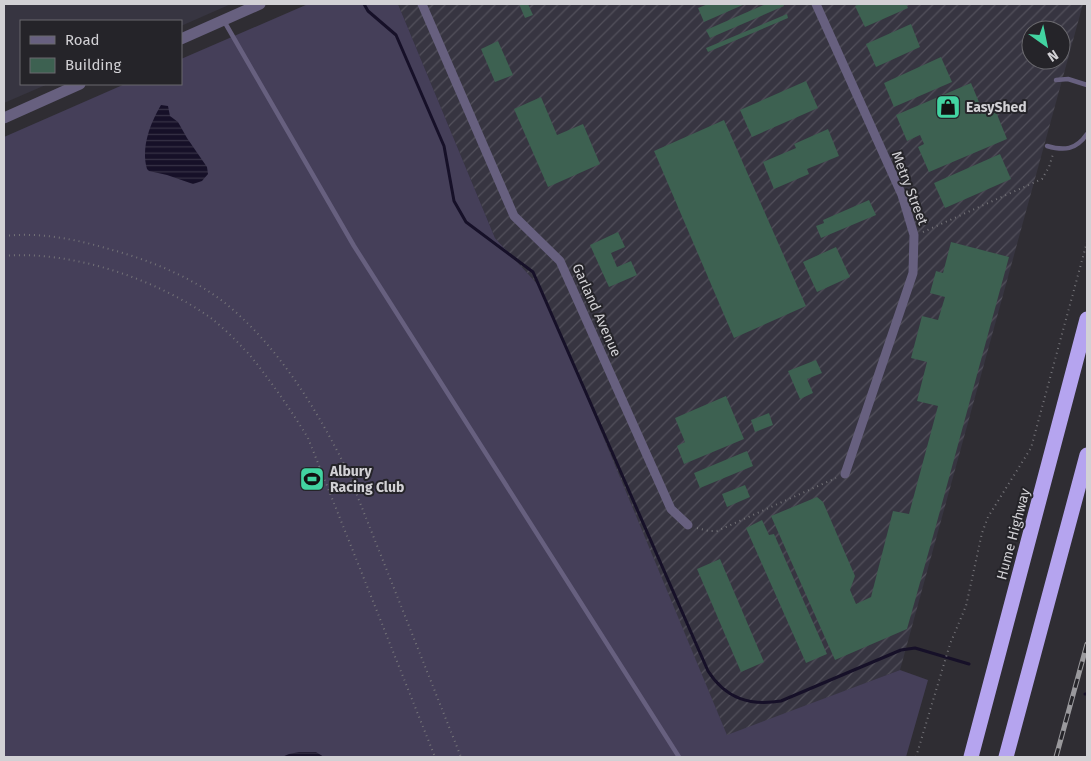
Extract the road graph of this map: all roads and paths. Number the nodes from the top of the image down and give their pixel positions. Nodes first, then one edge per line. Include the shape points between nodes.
1 (260, 4) edge
2 (422, 4) edge
3 (816, 4) edge
4 (224, 20) junction
5 (182, 39) edge
6 (1056, 80) dead end
7 (78, 85) edge
8 (1087, 85) edge
9 (4, 118) edge
10 (1087, 134) edge
11 (1047, 146) dead end
12 (1054, 148) junction
13 (932, 229) dead end
14 (4, 236) edge
15 (1087, 242) edge
16 (4, 256) edge
17 (1087, 319) edge
18 (1087, 456) edge
19 (845, 474) joint
20 (688, 525) joint
21 (436, 757) edge
22 (461, 757) edge
23 (680, 757) edge
24 (916, 757) edge
25 (971, 757) edge
26 (1006, 757) edge

1 - 4 street
2 - 20 street, Garland Avenue via 514,216 560,261 671,509
3 - 19 street, Metry Street via 902,195 914,235 913,273
4 - 5 street
4 - 23 lane via 354,246
6 - 8 lane
7 - 9 street
10 - 12 lane via 1071,148
11 - 12 lane
12 - 13 path via 1042,179
14 - 22 path via 50,236 141,258 183,277 224,302 261,336 300,387 347,470
15 - 24 path via 1032,448 988,517 966,606 950,644
16 - 21 path via 48,257 134,277 174,295 211,319 246,350 308,438
17 - 25 highway, Hume Highway
18 - 26 highway
19 - 20 path via 717,531 709,532

